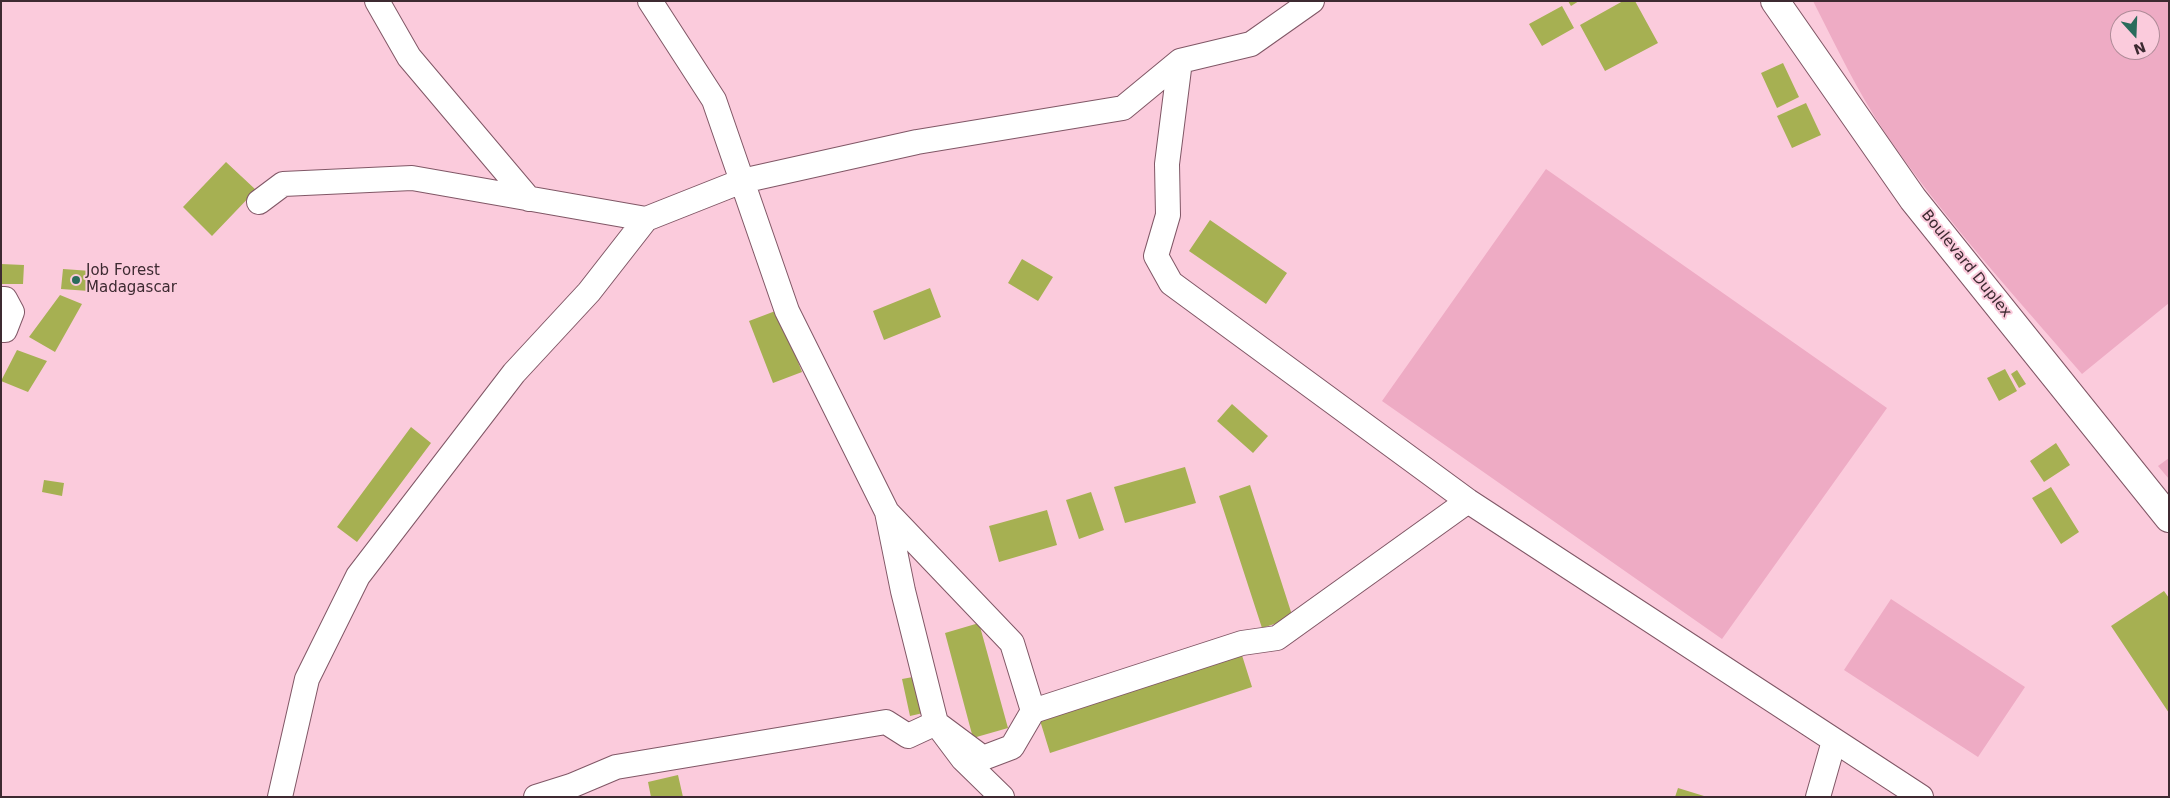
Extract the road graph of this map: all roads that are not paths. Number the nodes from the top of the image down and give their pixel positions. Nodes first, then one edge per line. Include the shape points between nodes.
1 (377, 1) edge
2 (650, 1) edge
3 (1312, 1) edge
4 (1775, 1) edge
5 (1180, 61) junction
6 (742, 181) junction
7 (529, 199) junction
8 (259, 202) dead end
9 (646, 220) junction
10 (1, 299) edge
11 (1, 330) edge
12 (1468, 501) junction
13 (888, 512) junction
14 (2169, 518) edge
15 (1033, 711) junction
16 (936, 723) junction
17 (1834, 741) junction
18 (280, 797) edge
19 (536, 797) edge
20 (1002, 797) edge
21 (1818, 797) edge
22 (1921, 797) edge

1 - 7 street via 409,57
2 - 6 street via 714,100
3 - 5 street via 1251,44
4 - 14 main road, Boulevard Duplex via 1913,199
5 - 6 street via 1123,108 916,142
5 - 12 street via 1167,164 1168,216 1156,256 1171,283
6 - 9 street
6 - 13 street via 787,312
7 - 8 street via 412,178 283,184
7 - 9 street
9 - 18 street via 590,292 514,374 358,576 307,679
10 - 11 street via 5,299 12,312 5,330
12 - 15 street via 1277,638 1242,643
12 - 17 street
13 - 15 street via 1012,643
13 - 16 street via 903,591
15 - 16 street via 1012,746 983,758
16 - 19 street via 908,736 886,722 616,767
16 - 20 street via 963,760
17 - 21 street
17 - 22 street

